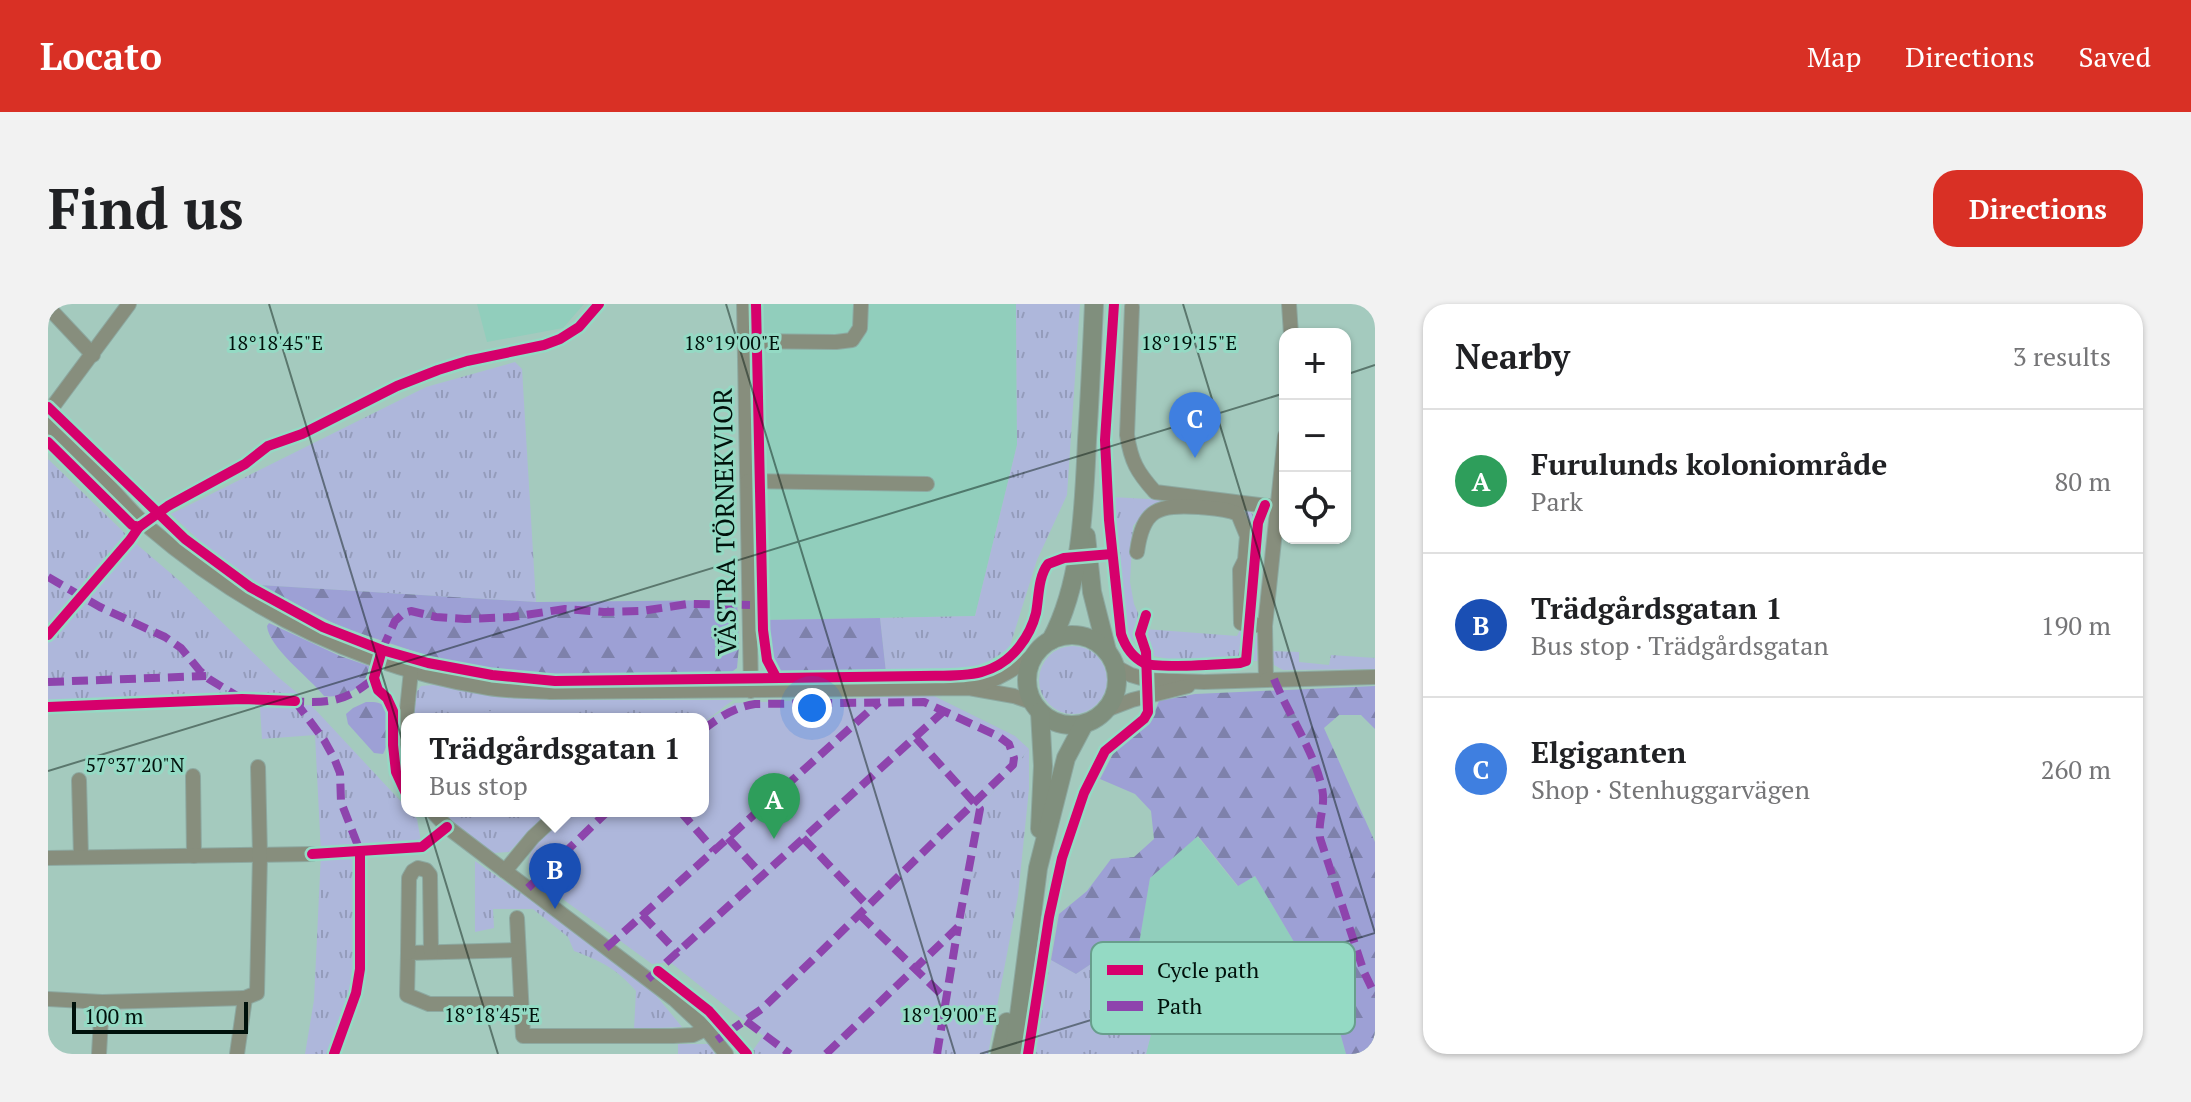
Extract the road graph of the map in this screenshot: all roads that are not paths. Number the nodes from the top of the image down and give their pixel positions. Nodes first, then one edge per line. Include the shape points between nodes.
1 (129, 304) edge
2 (744, 304) edge
3 (861, 304) edge
4 (1094, 304) edge
5 (1289, 304) edge
6 (48, 307) edge
7 (1132, 307) dead end
8 (1291, 328) edge
9 (745, 341) junction
10 (93, 355) junction
11 (48, 413) edge
12 (48, 425) edge
13 (1280, 472) edge
14 (748, 481) junction
15 (927, 484) dead end
16 (1085, 494) junction
17 (1276, 507) junction
18 (1137, 552) dead end
19 (1265, 626) junction
20 (1051, 640) junction
21 (1036, 653) junction
22 (1112, 659) junction
23 (411, 671) junction
24 (1375, 677) edge
25 (1266, 680) junction
26 (1204, 682) junction
27 (969, 688) junction
28 (751, 691) junction
29 (1037, 708) junction
30 (1106, 710) junction
31 (407, 713) edge
32 (1084, 724) junction
33 (258, 767) dead end
34 (193, 776) dead end
35 (79, 780) dead end
36 (438, 817) edge
37 (555, 817) edge
38 (312, 854) dead end
39 (260, 855) junction
40 (194, 856) junction
41 (81, 857) junction
42 (48, 858) edge
43 (1038, 868) junction
44 (505, 871) junction
45 (517, 918) dead end
46 (1029, 926) junction
47 (518, 950) junction
48 (431, 952) junction
49 (408, 953) junction
50 (245, 998) junction
51 (48, 999) edge
52 (102, 1002) junction
53 (521, 1004) junction
54 (706, 1029) junction
55 (99, 1054) edge
56 (237, 1054) edge
57 (726, 1054) edge
58 (1000, 1054) edge
59 (1014, 1054) edge

1 - 10 street
2 - 9 street, VÄSTRA TÖRNEKVIOR
3 - 9 street via 860,328 852,340
4 - 16 main road
5 - 8 street
6 - 10 street
7 - 17 street via 1127,435 1138,474 1155,492
9 - 14 street, VÄSTRA TÖRNEKVIOR
10 - 11 street
12 - 23 street via 145,523 252,603 340,647
13 - 17 street
14 - 15 street
14 - 28 street, VÄSTRA TÖRNEKVIOR
16 - 20 main road via 1071,589
16 - 22 main road via 1092,592
17 - 19 street
18 - 19 street via 1144,521 1164,507 1238,514 1247,536 1240,570 1241,623
19 - 25 street
20 - 21 main road
20 - 22 main road via 1078,635 1097,642
21 - 27 street via 1004,676
21 - 29 main road via 1027,678
22 - 26 street via 1131,675 1148,680
22 - 30 main road via 1117,690
23 - 28 street via 492,689
23 - 31 street
24 - 25 street
25 - 26 street
26 - 30 street
27 - 28 street
27 - 29 street via 1014,696
29 - 32 main road via 1051,720
29 - 43 main road via 1043,766
30 - 32 main road
32 - 43 main road via 1066,758
33 - 39 street
34 - 40 street
35 - 41 street
36 - 44 street
37 - 44 street
38 - 39 street
39 - 40 street
39 - 50 street via 257,993
40 - 41 street
41 - 42 street
43 - 46 main road
44 - 54 street
45 - 47 street
46 - 58 main road
46 - 59 main road
47 - 48 street
47 - 53 street
48 - 49 street
48 - 49 street via 430,875 418,868 409,878
49 - 53 street via 407,995 429,1004
50 - 52 street
50 - 56 street
51 - 52 street
52 - 55 street
53 - 54 street via 523,1036 673,1036
54 - 57 street

